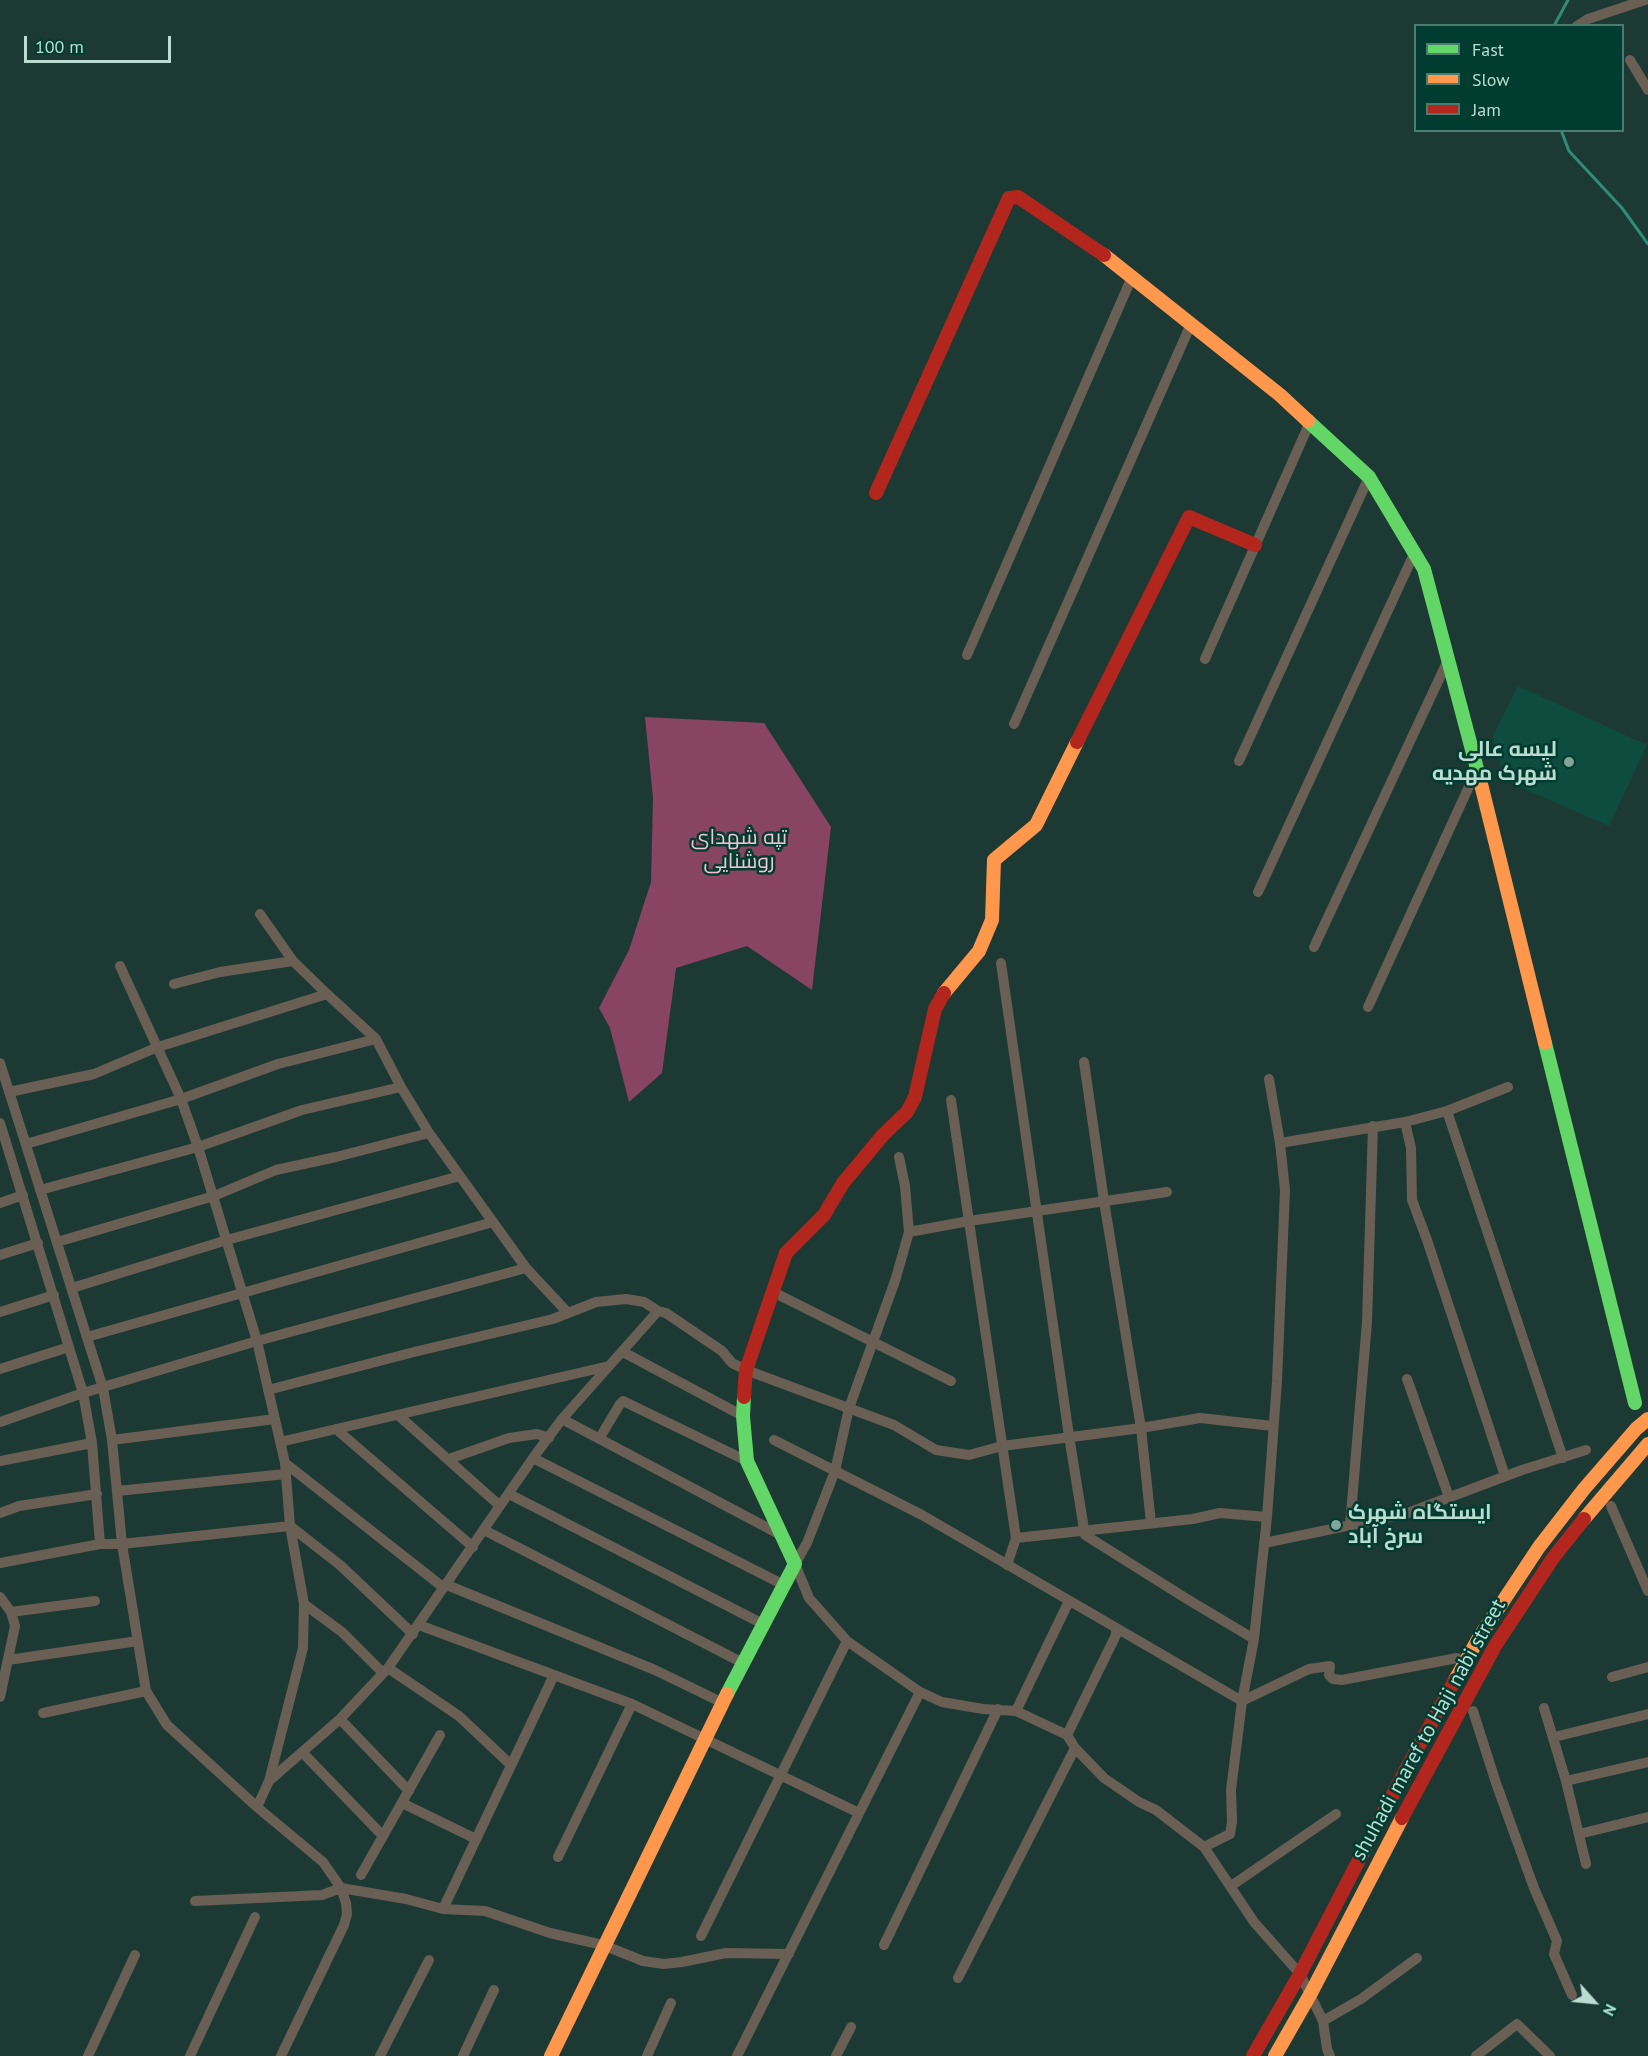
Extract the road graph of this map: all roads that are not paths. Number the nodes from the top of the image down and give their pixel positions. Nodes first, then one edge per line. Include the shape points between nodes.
1 (1645, 0) edge
2 (1580, 24) edge
3 (1630, 60) dead end
4 (1648, 90) edge
5 (1132, 277) junction
6 (1191, 324) junction
7 (1310, 423) junction
8 (1369, 477) junction
9 (876, 493) dead end
10 (1255, 545) junction
11 (1414, 554) junction
12 (968, 655) dead end
13 (1205, 659) dead end
14 (1448, 660) junction
15 (1014, 724) dead end
16 (1239, 761) dead end
17 (1477, 769) junction
18 (1258, 892) dead end
19 (260, 914) dead end
20 (1314, 947) dead end
21 (293, 961) junction
22 (1001, 963) dead end
23 (120, 966) dead end
24 (174, 984) dead end
25 (327, 994) junction
26 (1368, 1007) dead end
27 (376, 1039) junction
28 (158, 1047) junction
29 (1084, 1062) dead end
30 (0, 1063) edge
31 (1269, 1079) dead end
32 (401, 1087) junction
33 (1508, 1087) dead end
34 (9, 1092) junction
35 (181, 1099) junction
36 (951, 1100) dead end
37 (1447, 1111) junction
38 (1405, 1122) junction
39 (0, 1123) edge
40 (1373, 1126) junction
41 (429, 1133) junction
42 (1280, 1143) junction
43 (26, 1144) junction
44 (3, 1145) edge
45 (198, 1147) junction
46 (899, 1157) dead end
47 (460, 1176) junction
48 (40, 1190) junction
49 (1167, 1192) dead end
50 (23, 1195) junction
51 (214, 1196) junction
52 (1104, 1201) junction
53 (0, 1203) edge
54 (1037, 1211) junction
55 (969, 1221) junction
56 (493, 1222) junction
57 (909, 1232) junction
58 (227, 1240) junction
59 (57, 1242) junction
60 (38, 1243) junction
61 (0, 1255) edge
62 (526, 1268) junction
63 (72, 1288) junction
64 (773, 1292) junction
65 (243, 1293) junction
66 (54, 1295) junction
67 (658, 1311) junction
68 (0, 1312) edge
69 (568, 1313) junction
70 (87, 1337) junction
71 (257, 1341) junction
72 (873, 1343) junction
73 (69, 1347) junction
74 (623, 1352) junction
75 (610, 1366) junction
76 (0, 1369) edge
77 (746, 1370) junction
78 (1407, 1380) dead end
79 (951, 1381) dead end
80 (103, 1388) junction
81 (268, 1390) junction
82 (83, 1393) junction
83 (1635, 1403) dead end
84 (849, 1408) junction
85 (399, 1415) junction
86 (743, 1416) junction
87 (275, 1419) junction
88 (562, 1419) junction
89 (1648, 1419) edge
90 (0, 1422) edge
91 (1273, 1426) junction
92 (1141, 1428) junction
93 (336, 1429) junction
94 (1069, 1436) junction
95 (549, 1438) junction
96 (599, 1439) junction
97 (112, 1440) junction
98 (774, 1440) dead end
99 (280, 1442) junction
100 (92, 1443) junction
101 (1648, 1444) edge
102 (1002, 1446) junction
103 (1586, 1450) dead end
104 (533, 1458) junction
105 (1563, 1458) junction
106 (449, 1460) junction
107 (0, 1461) edge
108 (747, 1461) junction
109 (286, 1468) junction
110 (835, 1471) junction
111 (1505, 1476) junction
112 (117, 1491) junction
113 (97, 1494) junction
114 (509, 1494) junction
115 (1449, 1497) junction
116 (500, 1506) junction
117 (1611, 1506) dead end
118 (0, 1513) edge
119 (1267, 1517) junction
120 (1151, 1523) junction
121 (290, 1526) junction
122 (1350, 1526) junction
123 (484, 1530) junction
124 (1083, 1530) junction
125 (781, 1534) junction
126 (1016, 1538) junction
127 (1263, 1543) junction
128 (100, 1544) junction
129 (122, 1544) junction
130 (473, 1547) junction
131 (0, 1563) edge
132 (795, 1564) junction
133 (1007, 1565) junction
134 (784, 1585) junction
135 (446, 1587) junction
136 (1648, 1591) edge
137 (0, 1597) edge
138 (95, 1601) dead end
139 (1069, 1601) junction
140 (304, 1604) junction
141 (11, 1612) junction
142 (764, 1624) junction
143 (1116, 1628) junction
144 (416, 1629) junction
145 (1254, 1639) junction
146 (138, 1641) junction
147 (847, 1641) junction
148 (1457, 1658) dead end
149 (8, 1660) junction
150 (743, 1663) junction
151 (1648, 1667) edge
152 (386, 1671) junction
153 (554, 1675) junction
154 (1612, 1677) dead end
155 (146, 1691) junction
156 (920, 1692) junction
157 (0, 1697) edge
158 (1242, 1701) junction
159 (723, 1702) junction
160 (632, 1704) junction
161 (1544, 1708) dead end
162 (998, 1710) junction
163 (1016, 1711) junction
164 (1473, 1711) dead end
165 (43, 1713) dead end
166 (1648, 1714) edge
167 (340, 1719) junction
168 (440, 1735) dead end
169 (1067, 1736) junction
170 (1554, 1737) junction
171 (704, 1738) junction
172 (1075, 1748) junction
173 (302, 1752) junction
174 (1648, 1762) edge
175 (511, 1765) junction
176 (780, 1775) junction
177 (269, 1781) junction
178 (1566, 1781) junction
179 (409, 1791) junction
180 (402, 1803) junction
181 (257, 1807) junction
182 (859, 1813) junction
183 (1336, 1814) dead end
184 (1648, 1817) edge
185 (1579, 1834) junction
186 (383, 1836) junction
187 (476, 1839) junction
188 (1204, 1847) junction
189 (558, 1857) dead end
190 (1586, 1864) dead end
191 (361, 1875) dead end
192 (1231, 1886) junction
193 (341, 1888) junction
194 (195, 1901) dead end
195 (443, 1909) junction
196 (255, 1917) dead end
197 (701, 1936) dead end
198 (607, 1939) junction
199 (884, 1945) dead end
200 (789, 1954) junction
201 (135, 1955) dead end
202 (1418, 1958) dead end
203 (429, 1960) dead end
204 (1300, 1974) junction
205 (958, 1978) dead end
206 (494, 1990) dead end
207 (1311, 1993) junction
208 (1572, 1995) dead end
209 (671, 2003) dead end
210 (1323, 2021) junction
211 (851, 2027) dead end
212 (88, 2056) edge
213 (190, 2056) edge
214 (281, 2056) edge
215 (380, 2056) edge
216 (463, 2056) edge
217 (551, 2056) edge
218 (647, 2056) edge
219 (737, 2056) edge
220 (836, 2056) edge
221 (1253, 2056) edge
222 (1275, 2056) edge
223 (1330, 2056) edge
224 (1476, 2056) edge
225 (1550, 2056) edge

1 - 2 street
3 - 4 street
5 - 6 street
5 - 9 street via 1018,196 1009,198
5 - 12 street
6 - 7 street
6 - 15 street
7 - 8 street
7 - 10 street
8 - 11 street
8 - 16 street
10 - 13 street
10 - 64 street via 1189,516 1036,825 994,860 992,920 979,951 947,988 935,1009 915,1097 907,1113 843,1183 824,1215 786,1253
11 - 14 street via 1424,569
11 - 18 street
14 - 17 street
14 - 20 street
17 - 26 street
17 - 83 street
19 - 21 street
21 - 24 street via 220,972
21 - 25 street
22 - 54 street
23 - 28 street
25 - 27 street
25 - 28 street
27 - 32 street
27 - 35 street via 278,1064
28 - 34 street via 94,1074
28 - 35 street
29 - 52 street
30 - 34 street
31 - 42 street
32 - 41 street
32 - 45 street via 302,1110
33 - 37 street
34 - 43 street
35 - 43 street
35 - 45 street
36 - 55 street
37 - 38 street
37 - 105 street
38 - 40 street
38 - 111 street via 1411,1148 1412,1200
39 - 44 street
40 - 42 street
40 - 122 street via 1367,1322
41 - 47 street
41 - 51 street via 276,1170
42 - 91 street via 1285,1190
43 - 48 street
44 - 50 street
45 - 48 street
45 - 51 street
46 - 57 street
47 - 56 street
47 - 58 street
48 - 59 street
49 - 52 street
50 - 53 street
50 - 60 street
51 - 58 street
51 - 59 street
52 - 54 street
52 - 92 street
54 - 55 street
54 - 94 street
55 - 57 street
55 - 102 street
56 - 62 street
56 - 65 street
57 - 72 street
58 - 63 street
58 - 65 street
59 - 63 street
60 - 61 street
60 - 66 street
62 - 69 street
62 - 71 street
63 - 70 street
64 - 72 street
64 - 77 street
65 - 70 street
65 - 71 street
66 - 68 street
66 - 73 street
67 - 69 street via 644,1302 626,1299 596,1302
67 - 74 street
67 - 77 street via 666,1312
69 - 81 street
70 - 80 street
71 - 80 street
71 - 81 street
72 - 79 street
72 - 84 street
73 - 76 street
73 - 82 street
74 - 75 street
74 - 86 street
75 - 85 street
75 - 88 street
77 - 84 street
77 - 86 street
78 - 115 street
80 - 82 street
80 - 97 street
81 - 87 street
82 - 90 street
82 - 100 street
84 - 102 street via 894,1425 936,1450 969,1455
84 - 110 street
85 - 93 street
85 - 106 street
86 - 108 street
87 - 97 street
87 - 99 street
88 - 95 street
88 - 96 street
89 - 204 street via 1584,1489 1539,1547 1480,1636
91 - 92 street via 1200,1418
91 - 119 street
92 - 94 street
92 - 120 street
93 - 99 street
93 - 130 street
94 - 102 street
94 - 124 street
95 - 104 street
95 - 106 street via 537,1434 509,1438
96 - 108 street via 623,1401
96 - 125 street
97 - 112 street
98 - 110 street
99 - 109 street
100 - 107 street
100 - 113 street
101 - 207 street, shuhadi maref to Haji nabi street via 1554,1558 1495,1646
102 - 126 street
103 - 105 street
104 - 114 street
104 - 134 street
105 - 111 street
106 - 116 street
108 - 125 street
109 - 112 street
109 - 121 street
109 - 135 street
110 - 132 street
110 - 133 street via 922,1515
111 - 115 street
112 - 129 street
113 - 118 street via 20,1506
113 - 128 street
114 - 116 street
114 - 142 street
115 - 122 street via 1405,1514
116 - 123 street
117 - 136 street
119 - 120 street via 1220,1514
119 - 127 street
120 - 124 street
121 - 129 street
121 - 140 street
121 - 144 street
122 - 127 street
123 - 130 street
123 - 150 street
124 - 126 street
124 - 145 street via 1085,1535
125 - 132 street
126 - 133 street
127 - 145 street
128 - 129 street
128 - 131 street
129 - 146 street
130 - 135 street
132 - 134 street
132 - 147 street via 809,1598
133 - 139 street
134 - 142 street
135 - 144 street
135 - 159 street via 655,1670
137 - 141 street
138 - 141 street
139 - 143 street
139 - 163 street
140 - 152 street
140 - 177 street via 303,1648
141 - 149 street via 15,1626
142 - 150 street
143 - 158 street
143 - 169 street
144 - 152 street
144 - 153 street
145 - 158 street
146 - 149 street
146 - 155 street
147 - 156 street
147 - 176 street
148 - 158 street via 1342,1680 1329,1675 1330,1666 1309,1669
149 - 157 street
150 - 159 street
151 - 154 street
152 - 167 street
152 - 175 street via 459,1716
153 - 160 street
153 - 175 street
155 - 165 street
155 - 181 street via 167,1725
156 - 162 street via 942,1702
156 - 182 street
158 - 188 street via 1230,1834
159 - 171 street
160 - 171 street
160 - 189 street
161 - 170 street
162 - 163 street
162 - 199 street
163 - 169 street
164 - 208 street via 1534,1888 1557,1941 1554,1954
166 - 170 street
167 - 173 street
167 - 179 street
168 - 179 street
169 - 172 street
170 - 178 street
171 - 176 street
171 - 198 street
172 - 188 street via 1104,1778 1156,1810
172 - 205 street
173 - 177 street
173 - 186 street
174 - 178 street
175 - 187 street
176 - 182 street
176 - 197 street
177 - 181 street
178 - 185 street
179 - 180 street
180 - 186 street
180 - 187 street
181 - 193 street via 323,1862
182 - 200 street
183 - 192 street
184 - 185 street
185 - 190 street
186 - 191 street
187 - 195 street
188 - 192 street
192 - 204 street via 1263,1935
193 - 194 street via 322,1895
193 - 195 street
193 - 214 street via 347,1914 344,1924
195 - 198 street via 485,1911 550,1933
196 - 213 street
198 - 200 street via 643,1961 664,1964 726,1953
198 - 217 street
200 - 219 street
201 - 212 street
202 - 210 street via 1361,2000
203 - 215 street
204 - 207 street
204 - 221 street
206 - 216 street
207 - 210 street
207 - 222 street, shuhadi maref to Haji nabi street
209 - 218 street
210 - 223 street
211 - 220 street
224 - 225 street via 1517,2024

